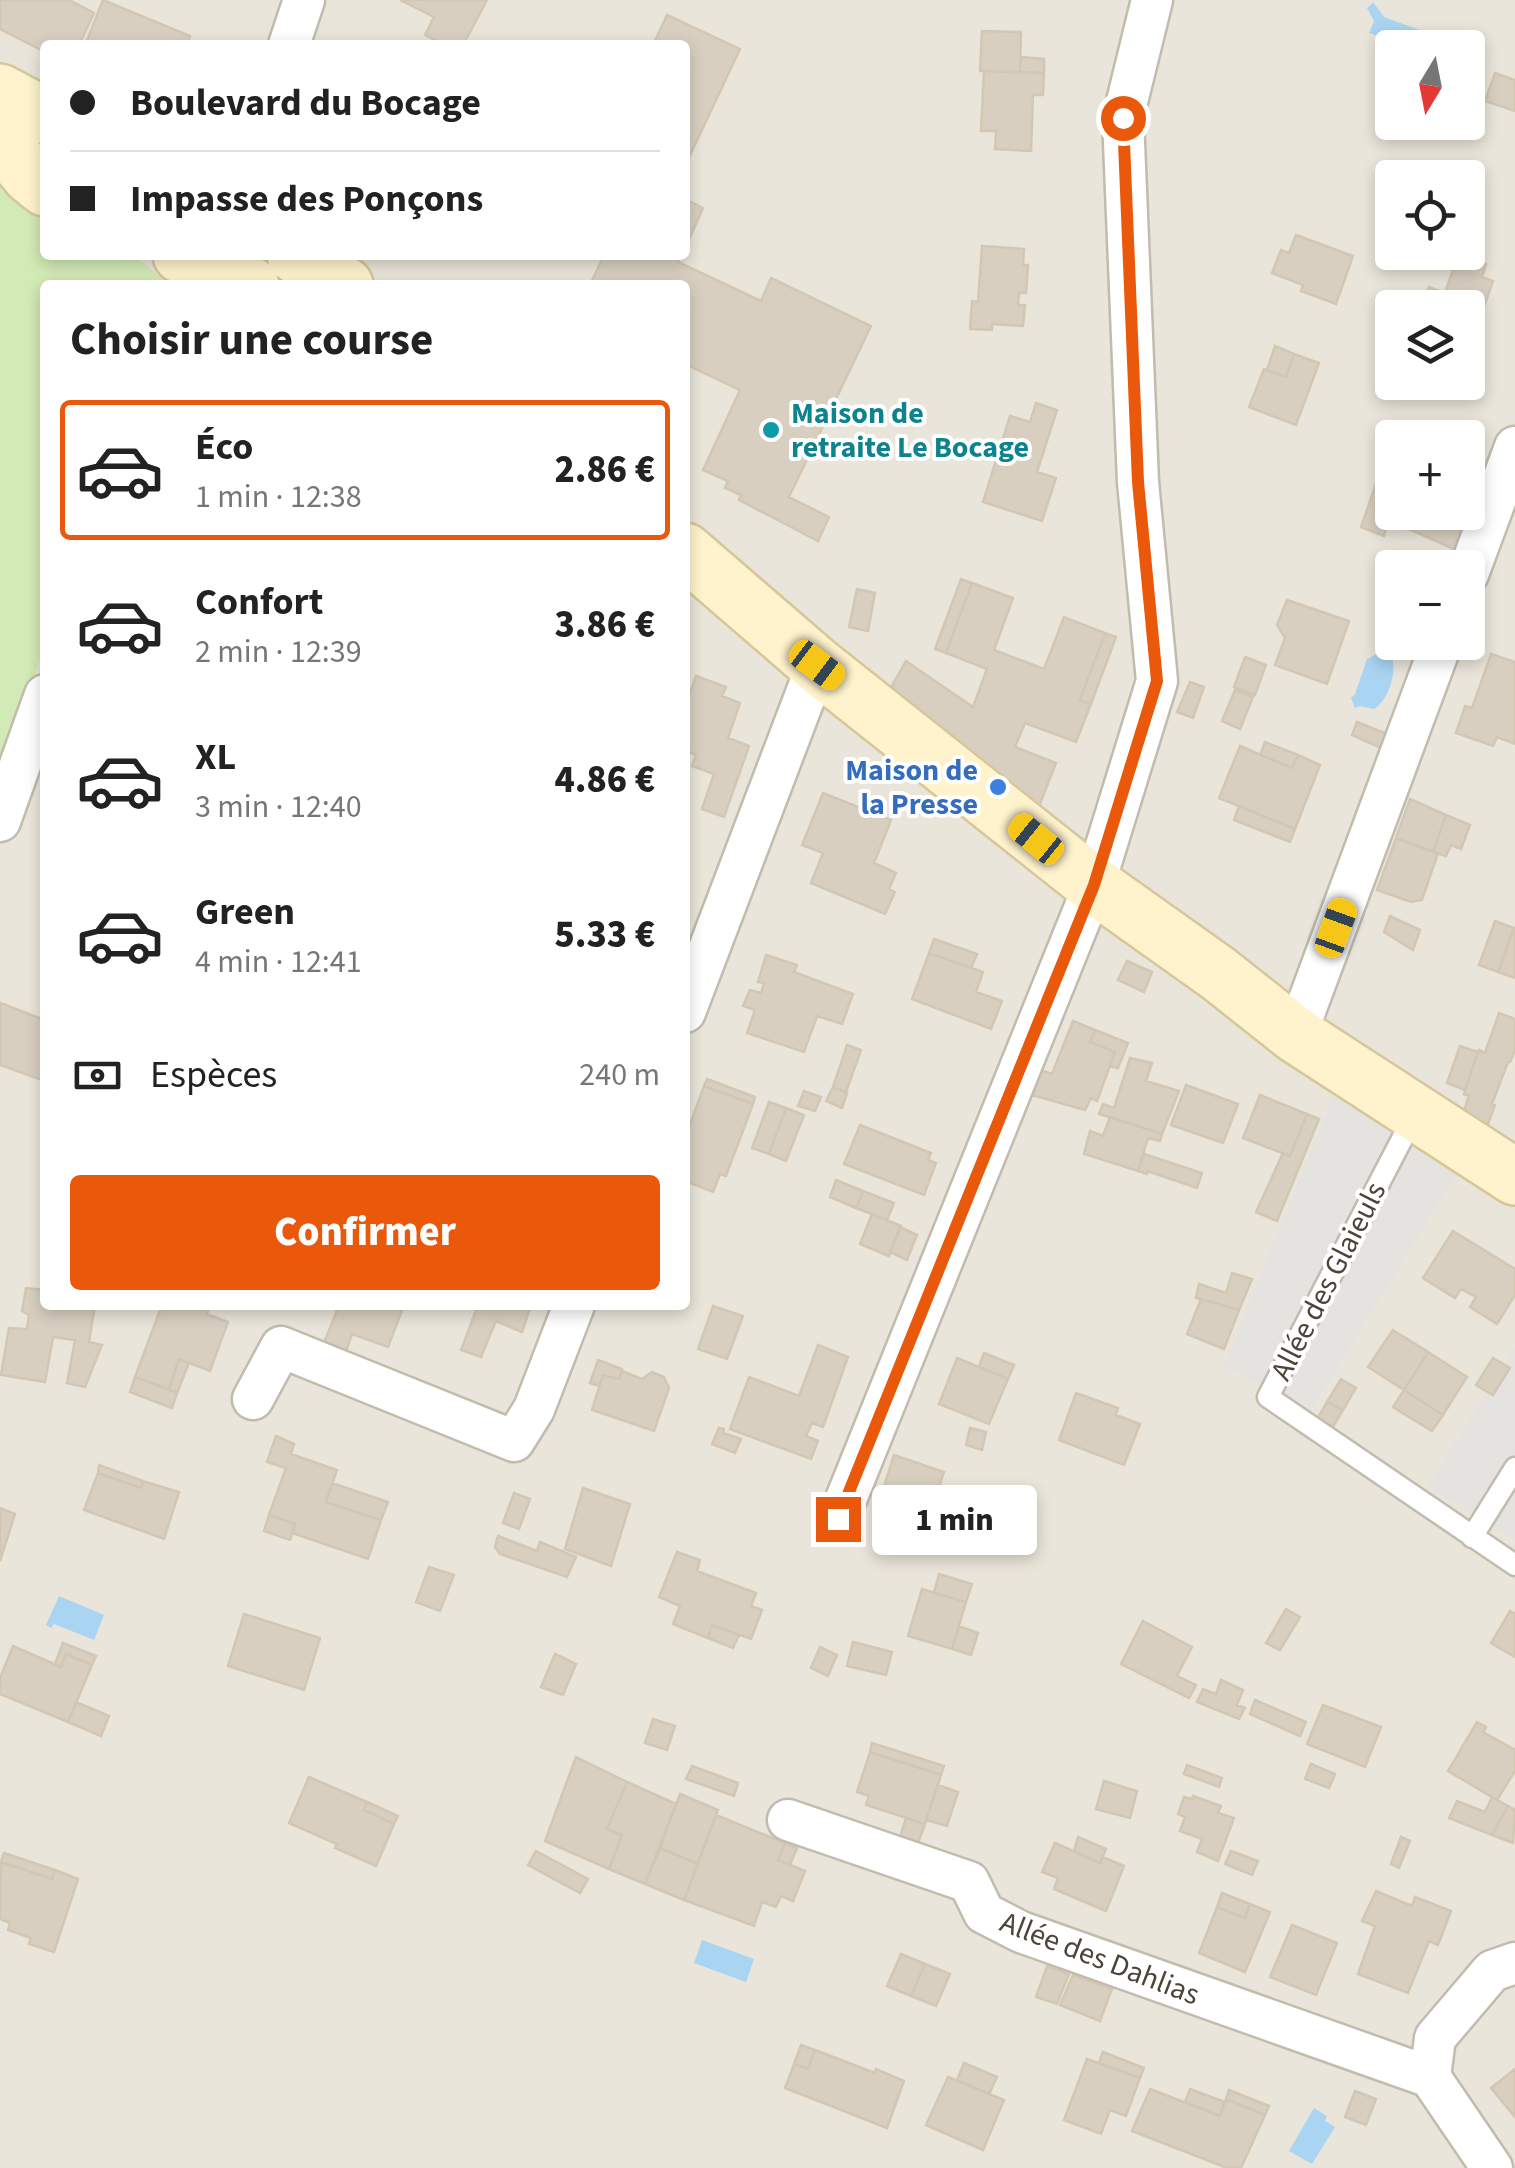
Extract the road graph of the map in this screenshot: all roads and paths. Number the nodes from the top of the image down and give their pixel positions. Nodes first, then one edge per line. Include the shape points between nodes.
1 (304, 0) edge
2 (1152, 0) edge
3 (291, 40) edge
4 (0, 92) edge
5 (40, 113) edge
6 (0, 139) edge
7 (40, 184) edge
8 (195, 260) edge
9 (303, 260) edge
10 (246, 277) edge
11 (337, 280) edge
12 (1515, 447) edge
13 (1477, 550) edge
14 (690, 555) edge
15 (1435, 660) edge
16 (817, 665) junction
17 (40, 709) edge
18 (0, 822) edge
19 (1094, 885) junction
20 (690, 999) edge
21 (1296, 1035) junction
22 (1416, 1112) junction
23 (1515, 1177) edge
24 (572, 1310) edge
25 (253, 1399) dead end
26 (1515, 1468) edge
27 (838, 1519) dead end
28 (1472, 1538) junction
29 (1515, 1565) edge
30 (788, 1820) dead end
31 (1515, 1963) edge
32 (1430, 2078) junction
33 (1492, 2168) edge

1 - 3 street
2 - 19 street via 1123,118 1138,482 1157,681
4 - 5 street
6 - 7 street
8 - 10 street
9 - 11 street
12 - 13 street
14 - 16 street
15 - 21 street
16 - 19 street
16 - 20 street
17 - 18 street
19 - 21 street
19 - 27 street
21 - 22 street
22 - 23 street
22 - 28 lane, Allée des Glaieuls via 1268,1397
24 - 25 street via 534,1409 514,1441 281,1347
26 - 28 lane
28 - 29 lane, Allée des Glaieuls
30 - 32 street, Allée des Dahlias via 969,1882 984,1913 1020,1932
31 - 32 street via 1492,1971 1435,2038
32 - 33 street

